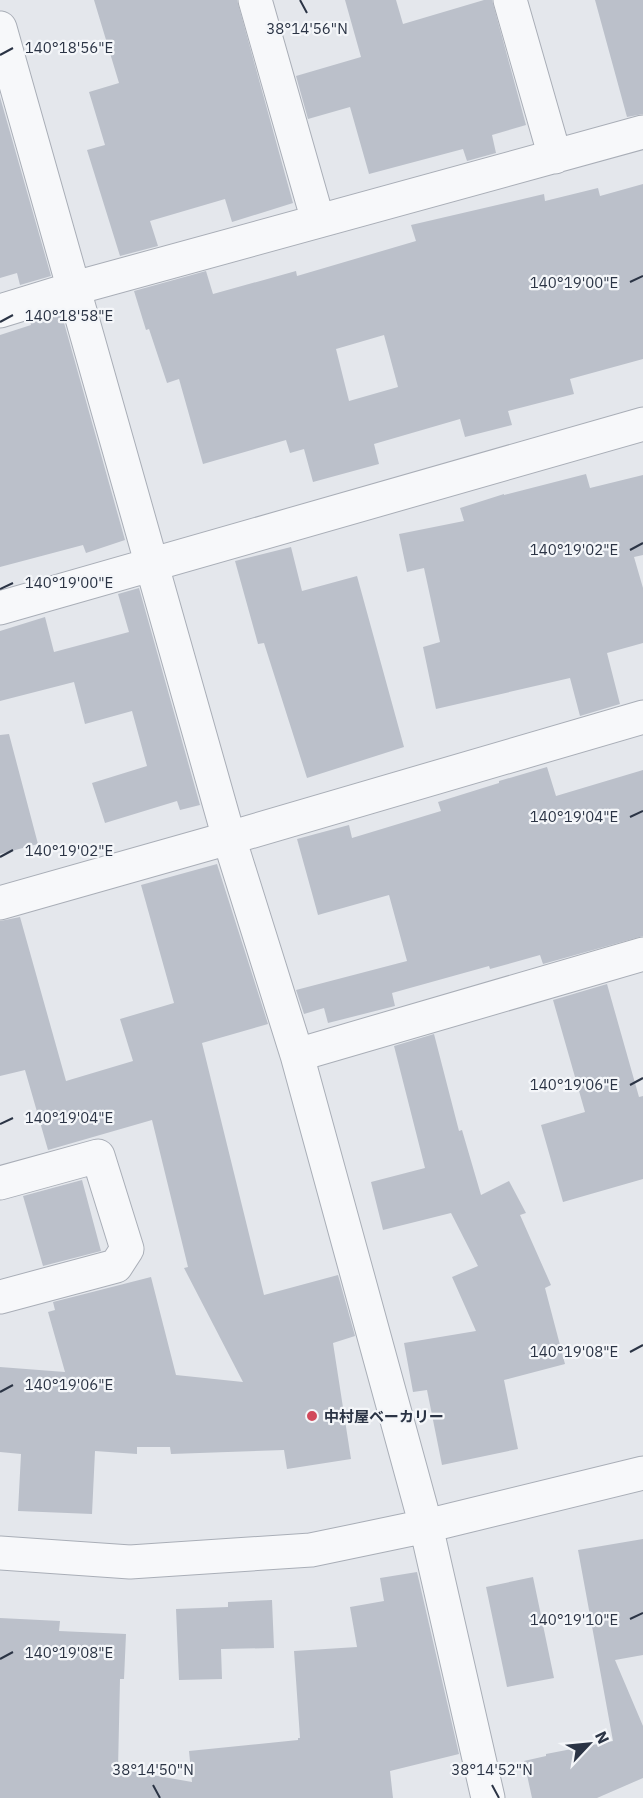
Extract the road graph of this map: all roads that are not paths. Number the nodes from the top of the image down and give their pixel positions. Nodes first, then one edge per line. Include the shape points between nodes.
1 (255, 0) edge
2 (510, 0) edge
3 (0, 28) edge
4 (643, 132) edge
5 (555, 157) junction
6 (318, 221) junction
7 (75, 288) junction
8 (0, 311) edge
9 (643, 424) edge
10 (151, 566) junction
11 (0, 608) edge
12 (643, 717) edge
13 (229, 838) junction
14 (0, 903) edge
15 (643, 954) edge
16 (297, 1055) junction
17 (0, 1183) edge
18 (0, 1297) edge
19 (643, 1473) edge
20 (426, 1526) junction
21 (0, 1553) edge
22 (488, 1798) edge

1 - 6 street
2 - 5 street
3 - 7 street
4 - 5 street
5 - 6 street
6 - 7 street
7 - 8 street
7 - 10 street
9 - 10 street
10 - 11 street
10 - 13 street
12 - 13 street
13 - 14 street
13 - 16 street
15 - 16 street
16 - 20 street
17 - 18 street via 98,1156 127,1249 116,1266
19 - 20 street
20 - 21 street via 311,1550 130,1562
20 - 22 street

